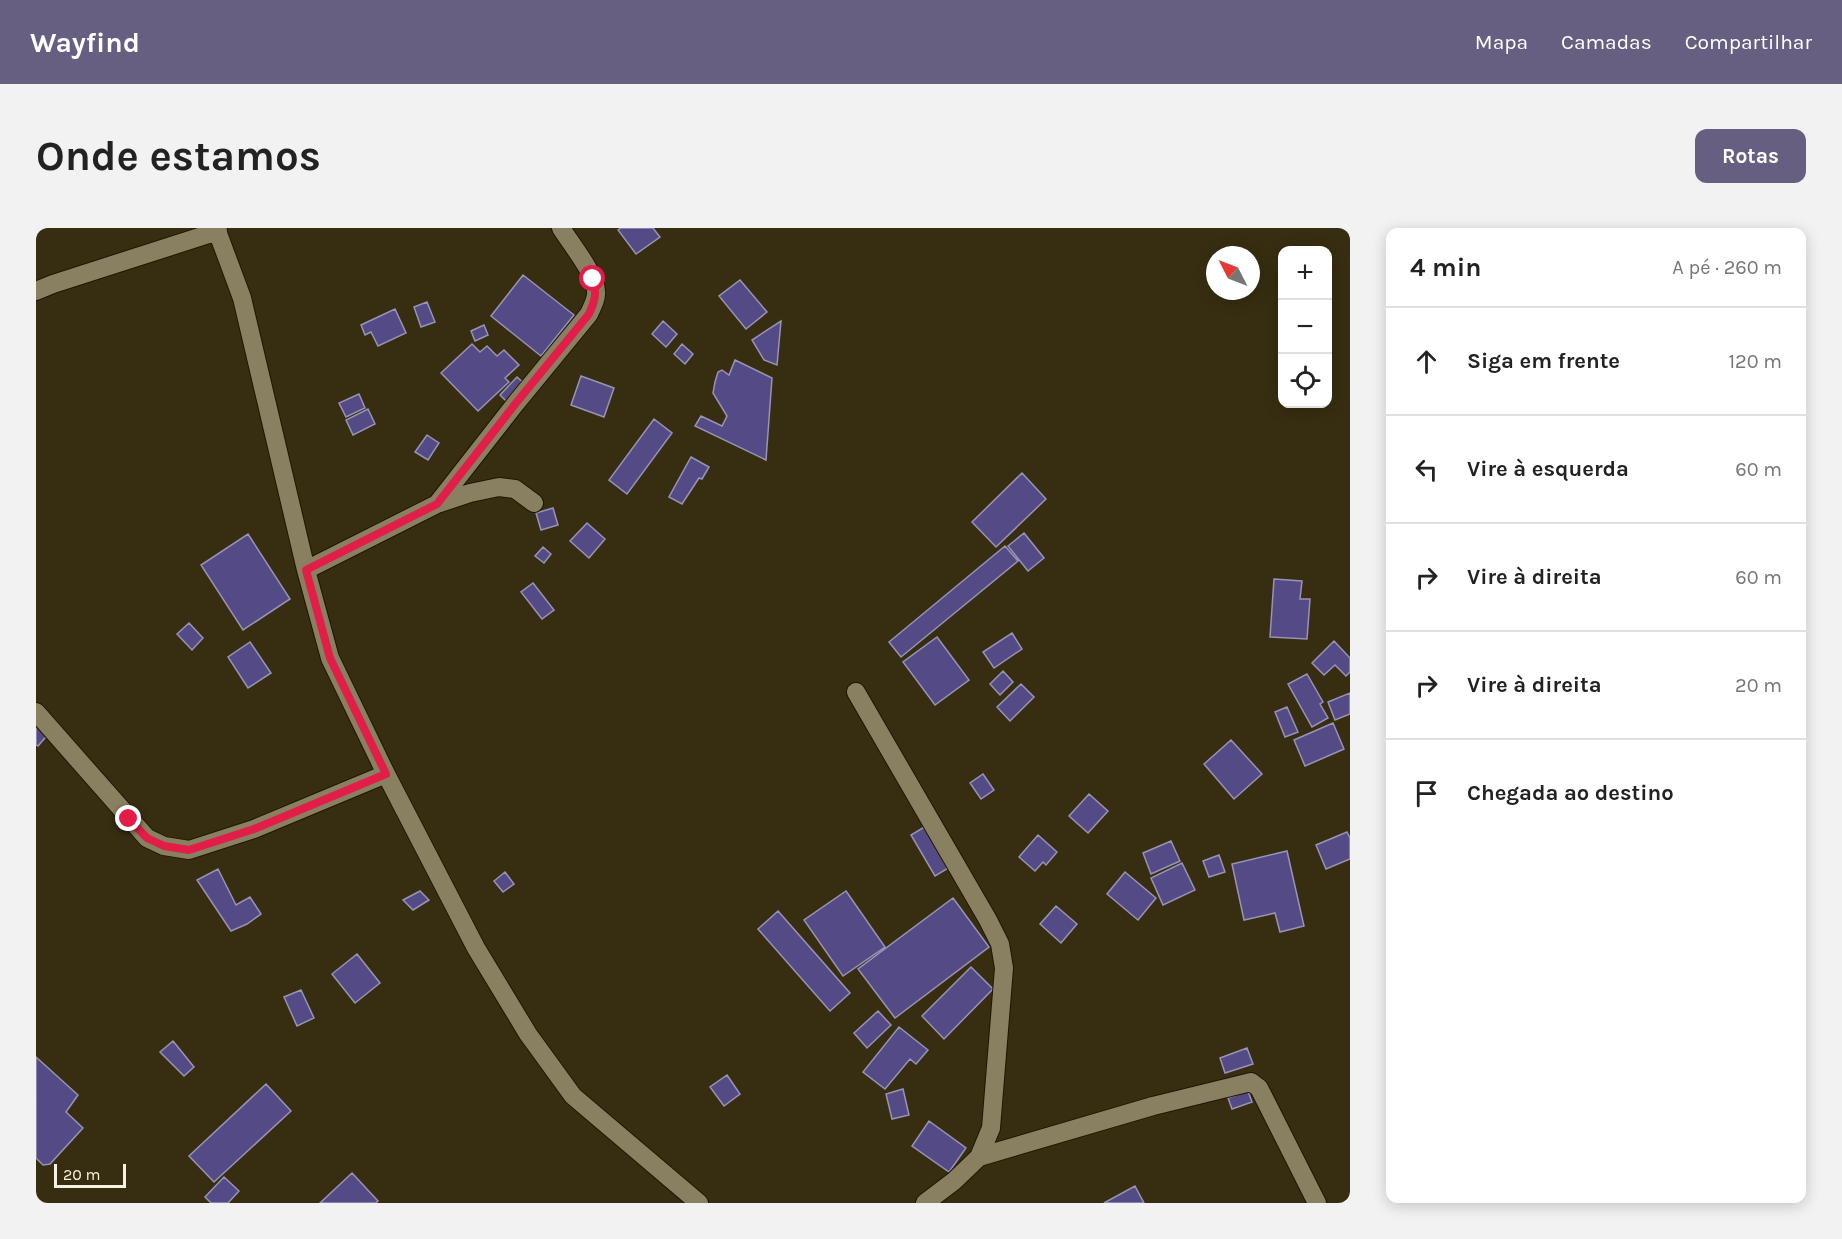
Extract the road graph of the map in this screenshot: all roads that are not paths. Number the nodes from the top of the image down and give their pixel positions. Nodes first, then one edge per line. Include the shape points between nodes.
1 (561, 228) edge
2 (217, 229) edge
3 (36, 291) edge
4 (534, 503) dead end
5 (437, 504) junction
6 (306, 570) junction
7 (856, 692) dead end
8 (36, 712) edge
9 (386, 774) junction
10 (979, 1157) junction
11 (699, 1203) edge
12 (925, 1203) edge
13 (1317, 1203) edge

1 - 5 street via 593,279 594,303
2 - 3 street
2 - 6 street via 242,298
4 - 5 street via 514,489 500,487
5 - 6 street
6 - 9 street via 330,658
7 - 10 street via 1000,944 1004,968 991,1128
8 - 9 street via 147,838 164,846 189,850 254,829
9 - 11 street via 476,948 528,1034 573,1096
10 - 12 street
10 - 13 street via 1251,1082 1259,1088

